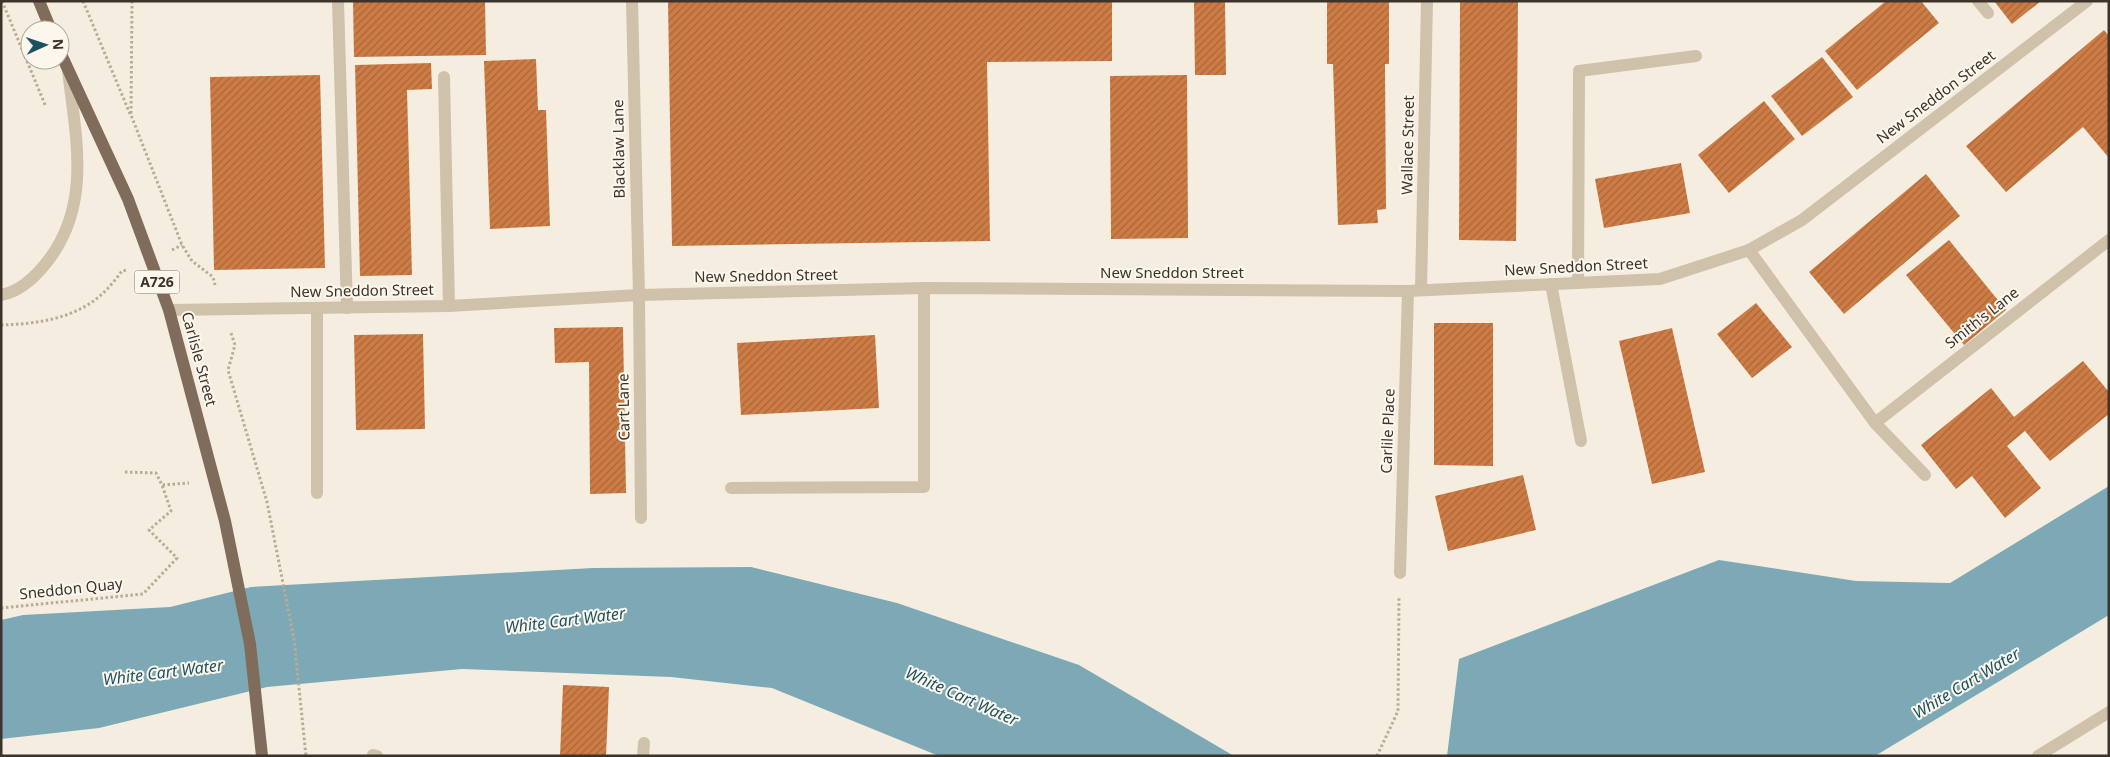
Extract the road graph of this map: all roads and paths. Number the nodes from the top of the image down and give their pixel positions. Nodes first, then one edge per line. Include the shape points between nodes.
1 (2, 1) edge
2 (39, 1) edge
3 (83, 1) edge
4 (132, 1) edge
5 (338, 1) edge
6 (632, 1) edge
7 (1427, 1) edge
8 (1978, 1) edge
9 (2087, 1) edge
10 (1988, 13) dead end
11 (47, 20) edge
12 (1696, 56) dead end
13 (68, 72) joint
14 (444, 77) dead end
15 (131, 115) junction
16 (49, 116) dead end
17 (2109, 240) edge
18 (182, 245) junction
19 (1749, 250) junction
20 (149, 262) junction
21 (1578, 283) junction
22 (1551, 284) junction
23 (924, 288) junction
24 (1421, 290) junction
25 (1408, 291) junction
26 (1, 295) edge
27 (639, 296) junction
28 (449, 306) junction
29 (317, 308) junction
30 (347, 308) junction
31 (221, 309) junction
32 (169, 310) junction
33 (1, 325) edge
34 (1875, 423) junction
35 (1580, 441) dead end
36 (125, 472) dead end
37 (1925, 474) dead end
38 (214, 480) junction
39 (162, 485) junction
40 (731, 488) dead end
41 (317, 492) dead end
42 (641, 518) dead end
43 (1400, 573) joint
44 (1, 608) edge
45 (2109, 712) edge
46 (262, 752) edge
47 (306, 756) edge
48 (1377, 756) edge
49 (2038, 756) edge

1 - 16 path
2 - 11 main road
3 - 15 path
4 - 15 path
5 - 30 street
6 - 27 street, Blacklaw Lane
7 - 24 street, Wallace Street
8 - 10 street
9 - 19 street, New Sneddon Street via 1802,220
12 - 21 street via 1579,71
13 - 20 main road, Carlisle Street / A726 via 128,199
13 - 26 street, Carlisle Street via 79,159 78,187 69,222 58,248 40,271 9,294
14 - 28 street
15 - 18 path
17 - 34 street, Smith's Lane
18 - 20 path
18 - 31 path via 192,261 213,277
19 - 21 street, New Sneddon Street via 1660,280
19 - 34 street
20 - 32 main road, Carlisle Street / A726
20 - 33 path via 122,271 100,296 62,318
21 - 22 street, New Sneddon Street
22 - 24 street, New Sneddon Street
22 - 35 street
23 - 25 street, New Sneddon Street
23 - 27 street, New Sneddon Street
23 - 40 street via 924,488
24 - 25 street, New Sneddon Street
25 - 43 street, Carlile Place
27 - 28 street, New Sneddon Street
27 - 42 street, Cart Lane
28 - 30 street, New Sneddon Street
29 - 30 street, New Sneddon Street
29 - 31 street, New Sneddon Street
29 - 41 street
31 - 32 street, New Sneddon Street
31 - 47 path via 235,345 228,370 267,502 294,639
32 - 38 main road, Carlisle Street / A726
34 - 37 street
36 - 39 path via 156,472
38 - 39 path
38 - 46 main road, Carlisle Street / A726 via 250,644
39 - 44 path, Sneddon Quay via 171,510 148,530 177,558 143,594
43 - 48 path via 1398,711
45 - 49 street

